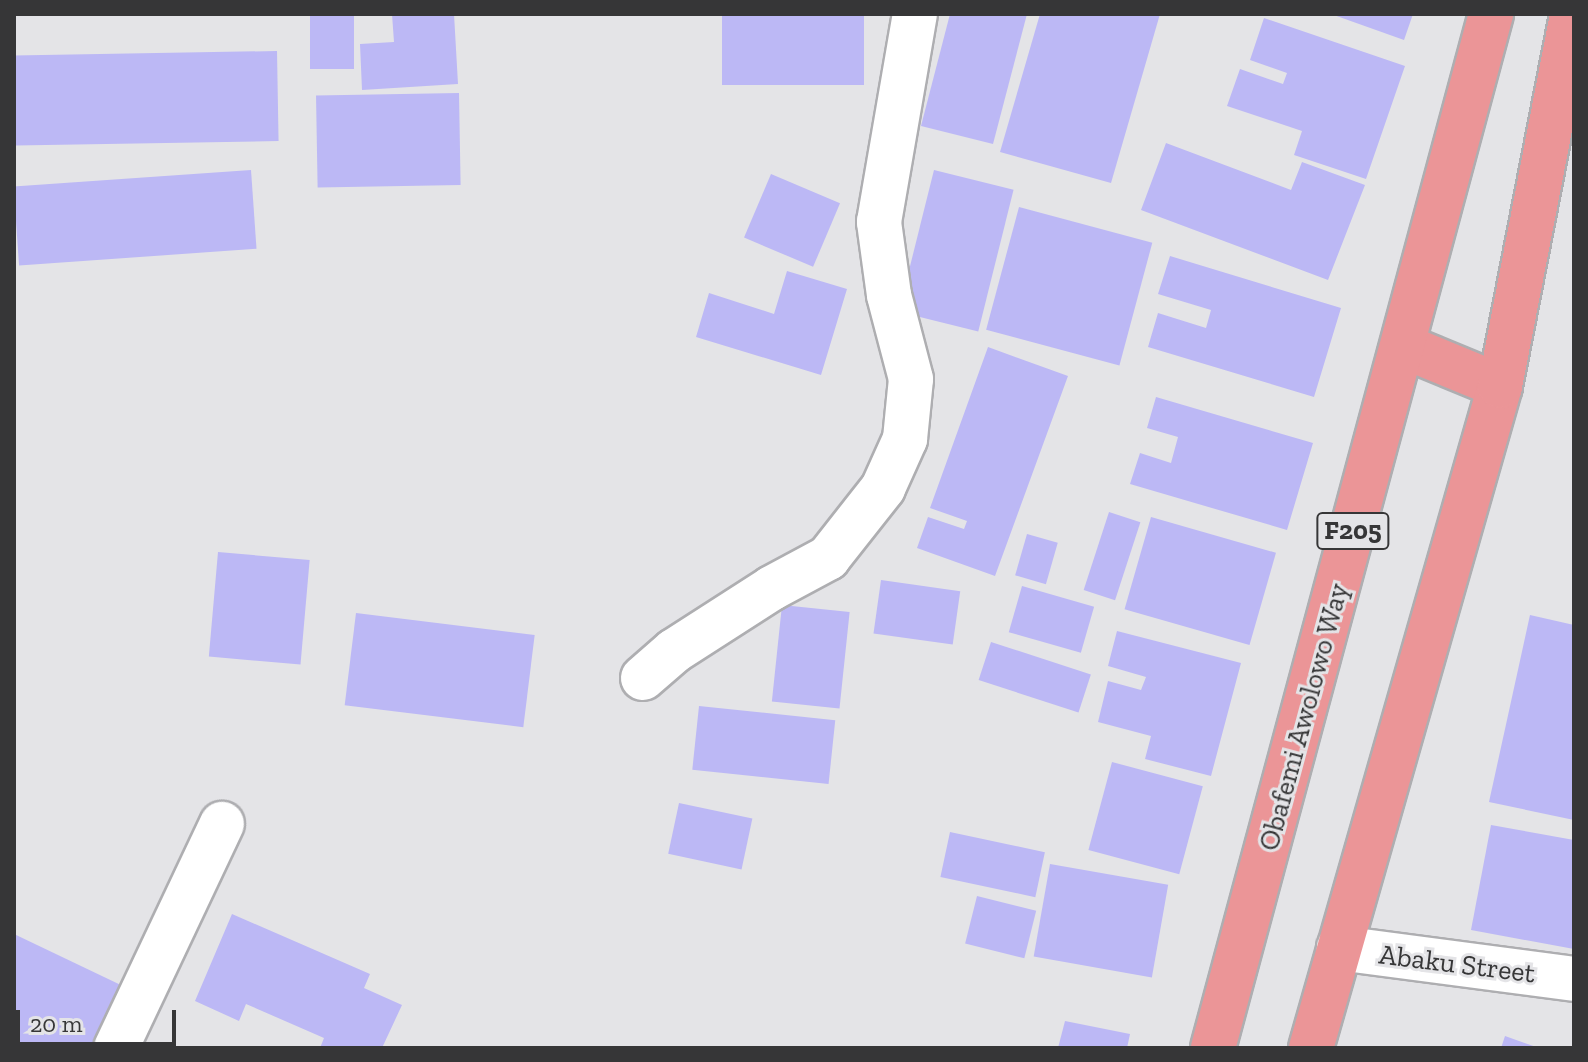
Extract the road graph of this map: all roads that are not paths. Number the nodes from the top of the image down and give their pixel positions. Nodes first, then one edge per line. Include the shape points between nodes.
1 (915, 14) edge
2 (1491, 14) edge
3 (1571, 28) edge
4 (1403, 346) junction
5 (1500, 386) junction
6 (643, 678) dead end
7 (222, 824) dead end
8 (1339, 948) junction
9 (1574, 979) edge
10 (116, 1048) edge
11 (1213, 1048) edge
12 (1311, 1048) edge

1 - 6 street via 879,222 889,295 911,379 905,439 883,488 828,558 674,651
2 - 4 main road, Obafemi Awolowo Way / F205
3 - 5 main road
4 - 5 main road
4 - 11 main road, Obafemi Awolowo Way / F205
5 - 8 main road
7 - 10 street
8 - 9 street, Abaku Street
8 - 12 main road

